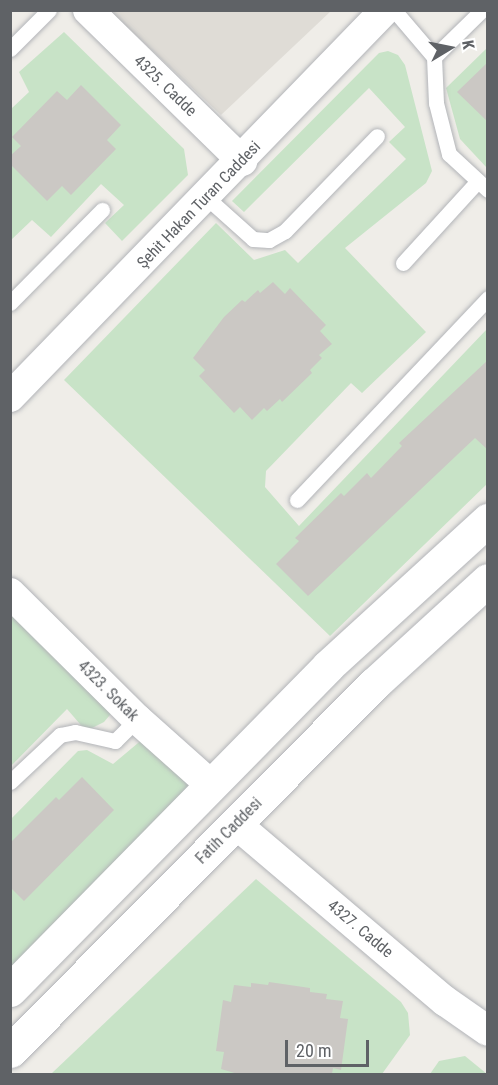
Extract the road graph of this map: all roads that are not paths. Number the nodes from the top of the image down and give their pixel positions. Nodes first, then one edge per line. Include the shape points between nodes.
1 (49, 10) edge
2 (88, 10) edge
3 (385, 10) edge
4 (394, 10) edge
5 (482, 10) edge
6 (10, 49) edge
7 (434, 57) junction
8 (377, 136) dead end
9 (242, 161) junction
10 (483, 185) edge
11 (206, 197) junction
12 (102, 210) dead end
13 (403, 263) dead end
14 (488, 298) edge
15 (10, 303) edge
16 (10, 397) edge
17 (297, 500) dead end
18 (488, 520) edge
19 (488, 580) edge
20 (10, 593) edge
21 (137, 719) junction
22 (10, 782) edge
23 (210, 784) junction
24 (236, 824) junction
25 (10, 990) edge
26 (488, 1031) edge
27 (10, 1052) edge

1 - 6 lane
2 - 9 street, 4325. Cadde
3 - 9 street, Şehit Hakan Turan Caddesi
4 - 7 lane
5 - 7 lane
7 - 10 lane via 436,102 449,154
8 - 11 lane via 285,231 269,240 253,239
9 - 11 street, Şehit Hakan Turan Caddesi
10 - 13 lane
11 - 16 street, Şehit Hakan Turan Caddesi
12 - 15 lane
14 - 17 lane
18 - 23 street via 328,666
19 - 24 street, Fatih Caddesi via 375,684
20 - 21 street, 4323. Sokak
21 - 22 lane via 115,741 75,732 60,735
21 - 23 street, 4323. Sokak
23 - 25 street
24 - 26 street, 4327. Cadde via 445,1001
24 - 27 street, Fatih Caddesi

